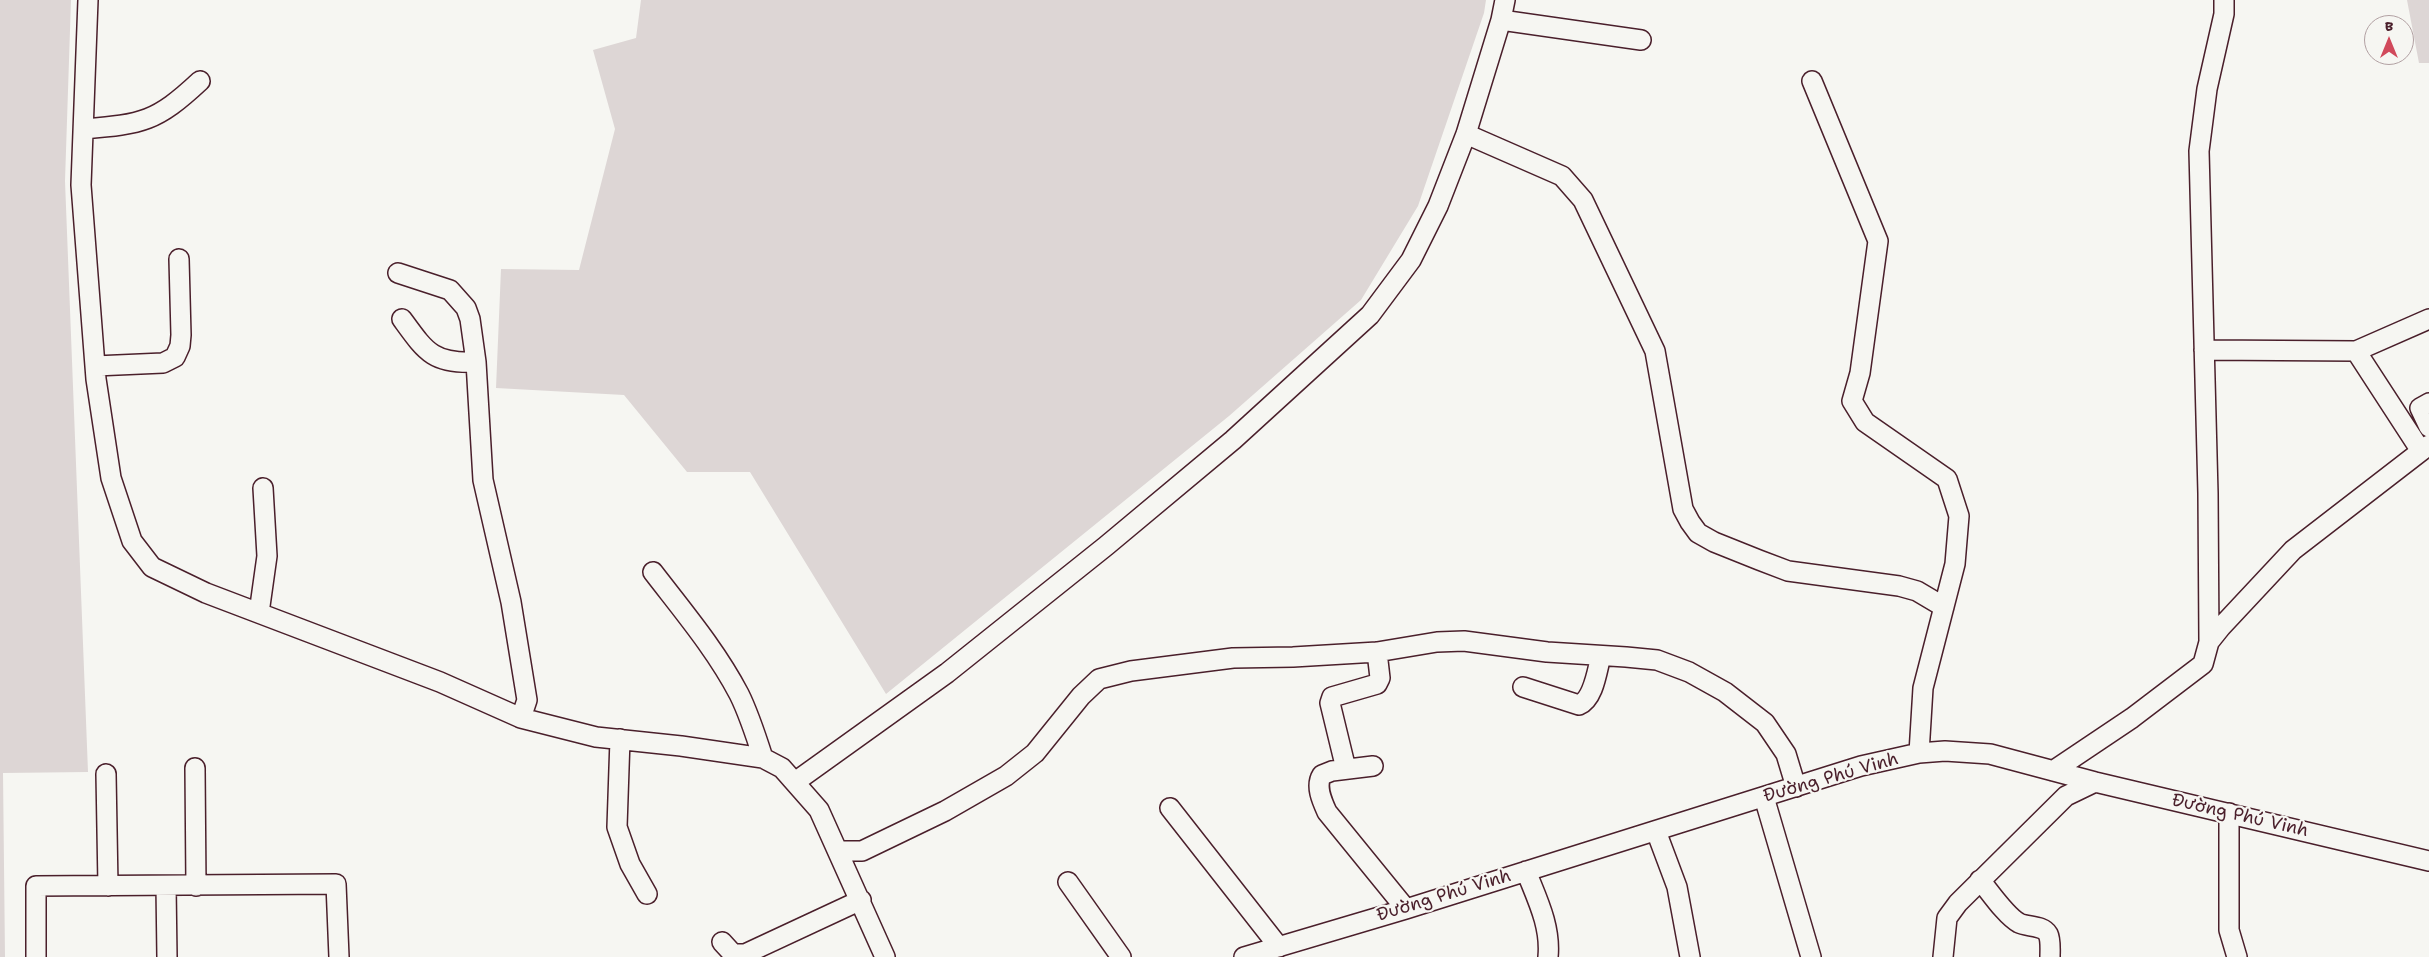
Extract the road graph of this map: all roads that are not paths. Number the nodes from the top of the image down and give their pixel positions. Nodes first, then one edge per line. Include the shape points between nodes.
1 (88, 0) edge
2 (1505, 0) edge
3 (2224, 0) edge
4 (1502, 20) junction
5 (1641, 40) dead end
6 (200, 81) dead end
7 (1812, 81) dead end
8 (84, 129) junction
9 (1466, 134) junction
10 (179, 258) dead end
11 (398, 273) dead end
12 (402, 319) dead end
13 (2429, 319) edge
14 (2204, 350) junction
15 (2356, 351) junction
16 (476, 362) junction
17 (95, 366) junction
18 (2429, 403) edge
19 (2429, 427) edge
20 (2425, 448) edge
21 (263, 488) dead end
22 (652, 572) dead end
23 (1944, 607) junction
24 (259, 613) junction
25 (2209, 642) junction
26 (1377, 652) junction
27 (1601, 656) junction
28 (1524, 687) dead end
29 (521, 718) junction
30 (620, 739) junction
31 (1919, 753) junction
32 (763, 758) junction
33 (1373, 766) dead end
34 (195, 768) dead end
35 (1346, 769) junction
36 (2052, 771) junction
37 (106, 774) dead end
38 (795, 782) junction
39 (2095, 782) junction
40 (1796, 787) junction
41 (1764, 797) junction
42 (1170, 808) dead end
43 (2228, 813) junction
44 (1656, 831) junction
45 (839, 851) junction
46 (2429, 860) edge
47 (1526, 871) junction
48 (1980, 880) junction
49 (1068, 882) dead end
50 (108, 886) junction
51 (166, 886) junction
52 (196, 886) junction
53 (647, 894) dead end
54 (861, 900) junction
55 (1406, 909) junction
56 (722, 942) dead end
57 (1279, 947) junction
58 (36, 957) edge
59 (167, 957) edge
60 (338, 957) edge
61 (885, 957) edge
62 (1121, 957) edge
63 (1244, 957) edge
64 (1548, 957) edge
65 (1690, 957) edge
66 (1811, 957) edge
67 (1943, 957) edge
68 (2050, 957) edge
69 (2237, 957) edge

1 - 8 street
2 - 4 street
3 - 14 street via 2198,152
4 - 5 street
4 - 9 street
6 - 8 street via 161,114 148,120
7 - 23 street via 1878,241 1860,373 1852,401 1865,422 1947,479 1959,516 1955,564
8 - 17 street via 81,185
9 - 23 street via 1562,176 1583,200 1655,351 1683,509 1698,533 1788,571 1899,586
9 - 38 street via 1438,206 1411,260 1370,315 1233,440 1106,546 947,673
10 - 17 street via 181,335 175,358 163,363
11 - 16 street via 456,294 470,319
12 - 16 street via 419,343 442,360
13 - 15 street
14 - 15 street
14 - 25 street
15 - 20 street
16 - 29 street via 483,480 511,602 527,700
17 - 24 street via 111,478 132,540 152,567 206,593
18 - 19 street via 2420,408
20 - 25 street via 2293,550
21 - 24 street via 267,556
22 - 32 street via 695,625 729,676 746,709
23 - 31 street via 1924,688
24 - 29 street via 440,682
25 - 36 street via 2203,664 2132,718
26 - 27 street via 1464,641
26 - 35 street via 1380,678 1377,684 1332,696 1330,703
26 - 45 street via 1233,658 1132,671 1099,679 1035,753 1006,776 945,811 862,851
27 - 28 street via 1585,703 1580,705
27 - 40 street via 1657,660 1689,672 1725,692 1765,723 1786,754
29 - 30 street via 565,730
30 - 32 street
30 - 53 street via 617,827 630,864
31 - 36 street, Đường Phú Vinh via 1990,754
31 - 40 street, Đường Phú Vinh via 1861,766
32 - 38 street via 782,768
33 - 35 street
34 - 52 street
35 - 55 street via 1326,773 1320,778 1322,801 1327,812
36 - 39 street, Đường Phú Vinh
37 - 50 street
38 - 45 street via 819,810
39 - 43 street, Đường Phú Vinh
39 - 48 street via 2066,796
40 - 41 street, Đường Phú Vinh
41 - 44 street, Đường Phú Vinh
41 - 66 street
42 - 57 street
43 - 46 street, Đường Phú Vinh
43 - 69 street via 2228,930
44 - 47 street, Đường Phú Vinh
44 - 65 street via 1677,887
45 - 54 street
47 - 55 street, Đường Phú Vinh
47 - 64 street via 1548,932
48 - 67 street via 1947,918
48 - 68 street via 2013,919 2044,929 2050,942
49 - 62 street
50 - 51 street
50 - 58 street via 36,886
51 - 52 street
51 - 59 street
52 - 60 street via 336,884
54 - 56 street via 745,954 733,954
54 - 61 street
55 - 57 street, Đường Phú Vinh
57 - 63 street, Đường Phú Vinh

